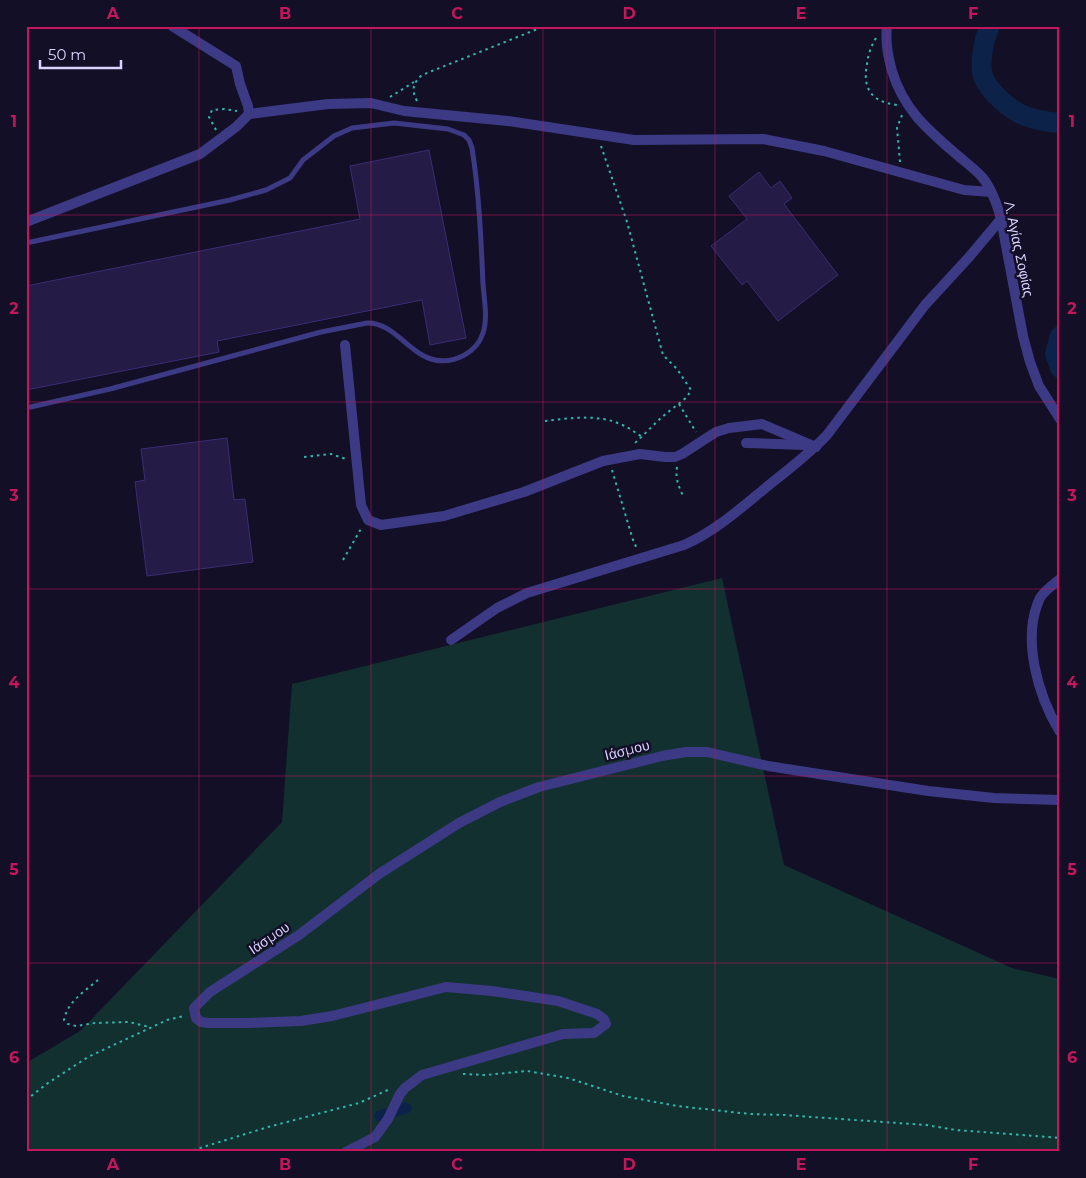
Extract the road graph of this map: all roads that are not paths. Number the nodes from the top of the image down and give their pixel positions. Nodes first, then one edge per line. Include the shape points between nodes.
1 (172, 26) edge
2 (887, 26) edge
3 (248, 114) junction
4 (991, 192) junction
5 (1002, 218) junction
6 (26, 222) edge
7 (26, 243) edge
8 (346, 345) dead end
9 (26, 408) edge
10 (1060, 419) edge
11 (746, 443) dead end
12 (813, 446) junction
13 (1060, 579) edge
14 (451, 640) dead end
15 (1060, 732) edge
16 (1060, 800) edge
17 (346, 1152) edge

1 - 3 street via 236,66
2 - 4 street, Λ. Αγίας Σοφίας via 889,61 908,106 928,130 983,178
3 - 4 street via 363,103 634,140 763,139 824,151 964,190
3 - 6 street via 200,154
4 - 5 street, Λ. Αγίας Σοφίας
5 - 10 street, Λ. Αγίας Σοφίας via 1030,362
5 - 12 street via 896,341 842,418
7 - 9 lane via 266,190 290,178 303,160 334,136 352,128 406,124 448,129 458,131 469,140 473,155 485,324 481,338 471,351 454,359 436,360 419,353 379,324 366,323 321,332 110,390
8 - 12 street via 361,505 368,520 380,525 444,516 524,492 624,456 679,455 716,432 729,428 762,424
11 - 12 street
12 - 14 street via 702,537 678,548 527,593 497,608
13 - 15 street via 1041,596 1031,638 1038,677
16 - 17 street, Ιάσμου via 928,791 768,766 707,752 686,752 539,788 500,802 459,823 379,874 299,935 210,992 194,1008 196,1018 201,1022 300,1021 446,987 558,1000 584,1008 604,1019 606,1024 594,1033 563,1034 422,1075 405,1088 375,1137

